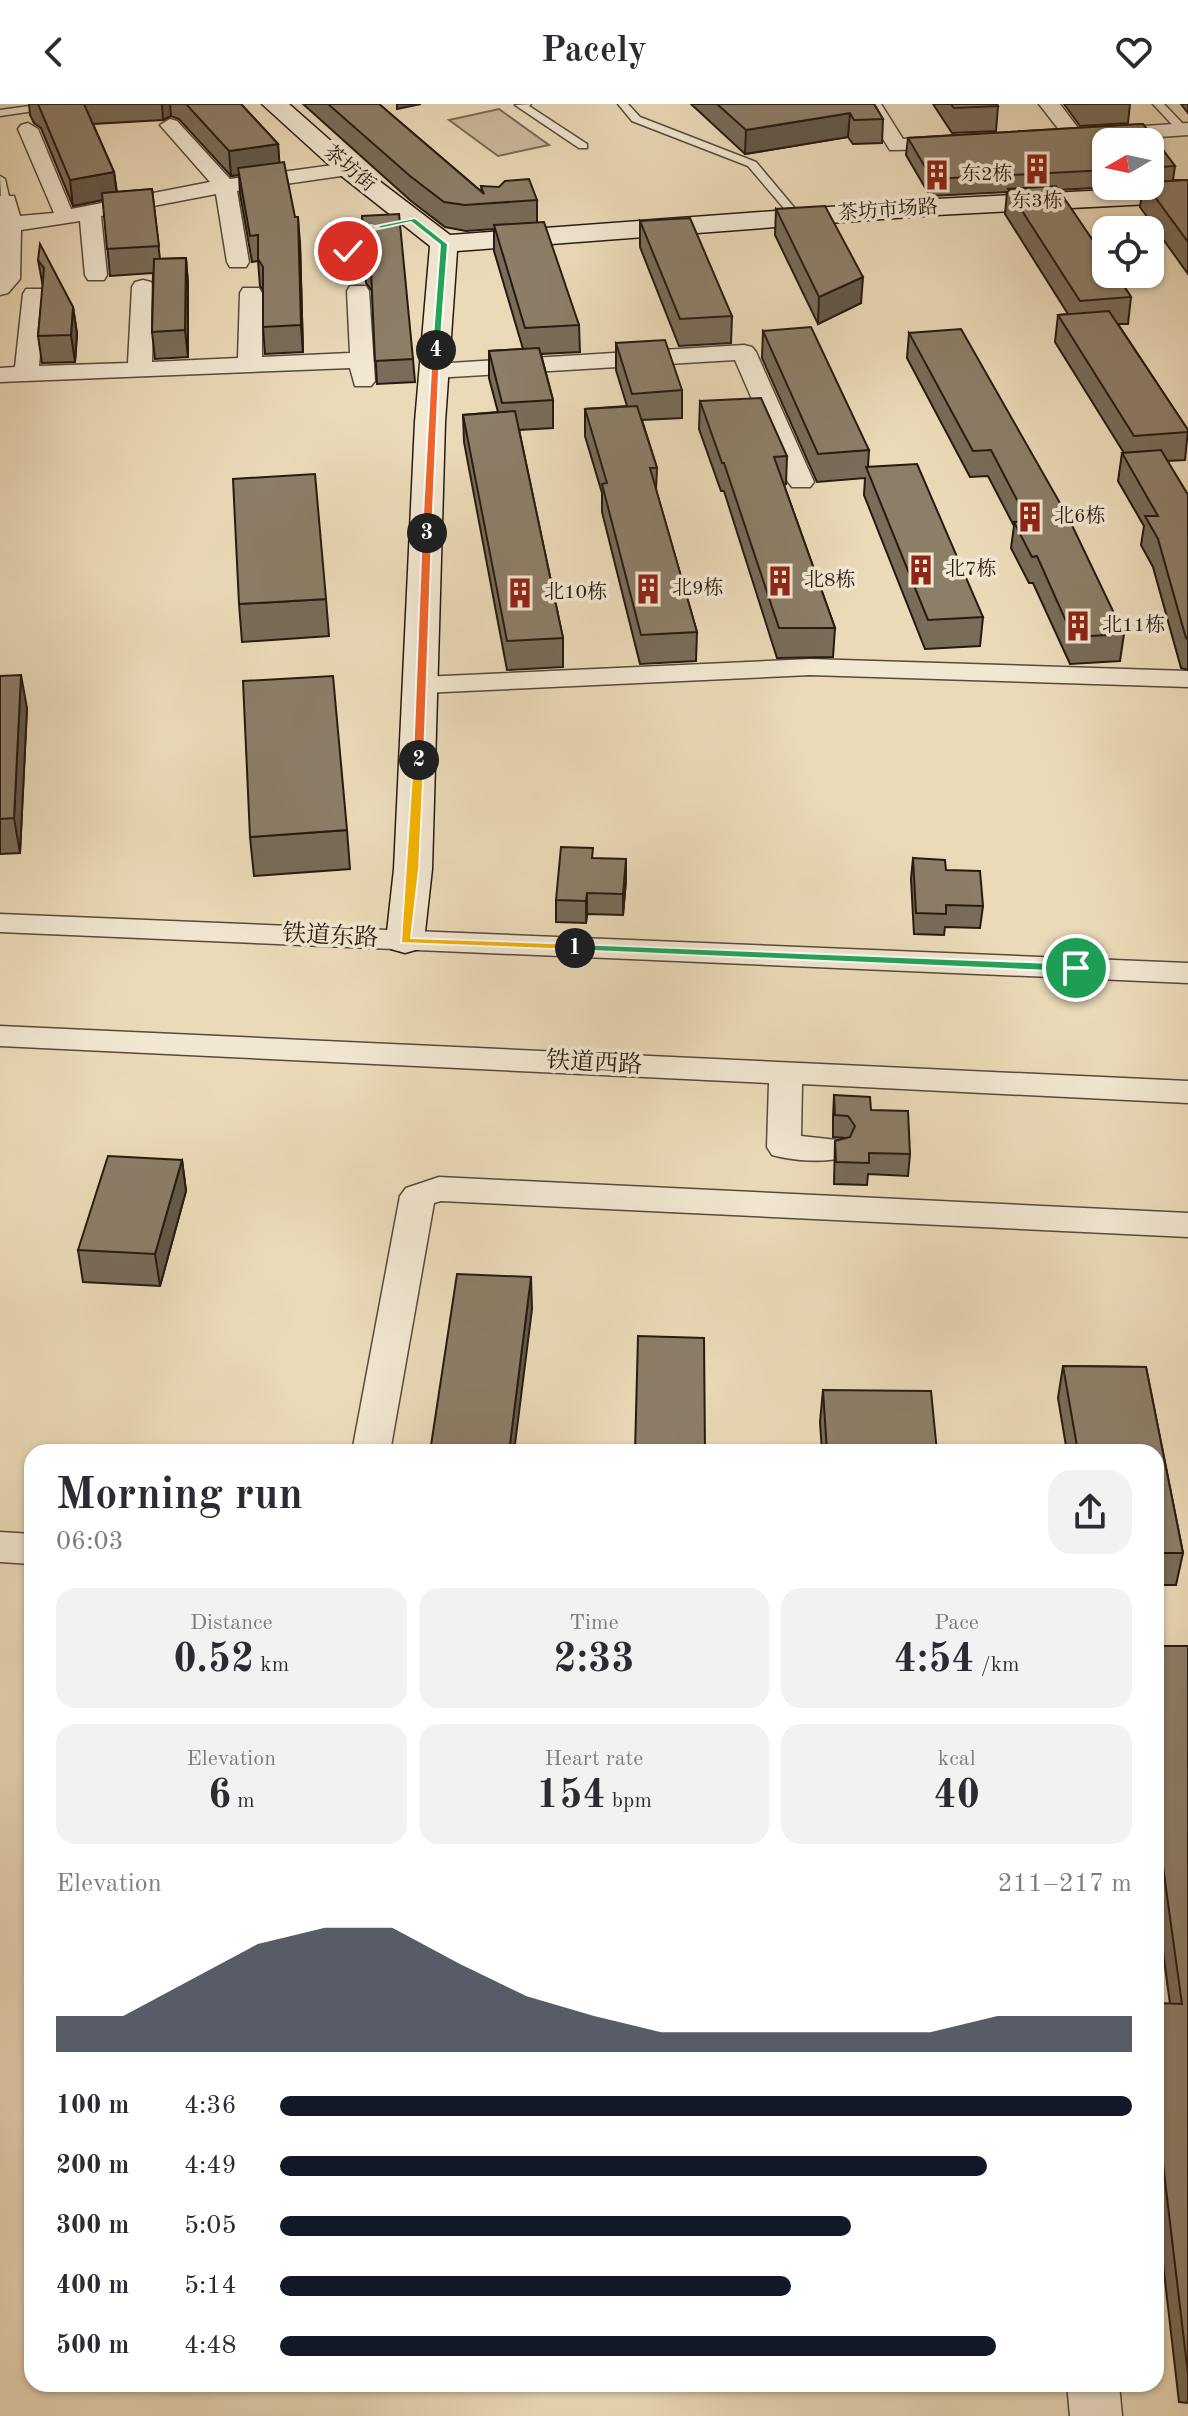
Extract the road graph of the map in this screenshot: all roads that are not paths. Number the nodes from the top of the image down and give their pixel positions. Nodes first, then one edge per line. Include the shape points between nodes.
1 (274, 104) edge
2 (526, 104) edge
3 (623, 104) edge
4 (871, 104) edge
5 (1049, 104) edge
6 (1158, 104) edge
7 (44, 107) edge
8 (0, 113) edge
9 (170, 125) dead end
10 (28, 129) dead end
11 (1185, 129) edge
12 (1074, 136) junction
13 (1045, 138) edge
14 (971, 142) edge
15 (583, 146) dead end
16 (348, 161) junction
17 (225, 186) junction
18 (20, 189) edge
19 (1188, 194) edge
20 (61, 208) dead end
21 (90, 212) junction
22 (798, 218) junction
23 (412, 220) junction
24 (5, 223) edge
25 (444, 244) junction
26 (348, 251) dead end
27 (238, 262) dead end
28 (96, 275) dead end
29 (143, 287) dead end
30 (0, 288) edge
31 (358, 291) dead end
32 (251, 293) dead end
33 (34, 294) dead end
34 (250, 365) junction
35 (140, 369) junction
36 (434, 371) junction
37 (26, 374) junction
38 (0, 375) edge
39 (801, 482) dead end
40 (1188, 679) edge
41 (422, 685) junction
42 (0, 923) edge
43 (405, 941) junction
44 (1188, 973) edge
45 (0, 1036) edge
46 (786, 1073) junction
47 (1188, 1092) edge
48 (834, 1149) edge
49 (1188, 1225) edge
50 (372, 1444) edge
51 (0, 1547) edge
52 (24, 1548) edge
53 (1094, 2392) edge
54 (1096, 2416) edge

1 - 16 street, 茶坊街
2 - 15 lane via 520,105
3 - 22 lane via 636,119 752,164
4 - 14 street via 897,146
5 - 12 street
6 - 11 lane
7 - 8 lane
9 - 17 street
10 - 18 street
11 - 12 street
12 - 13 street
16 - 17 street
16 - 23 street, 茶坊街
17 - 21 street
17 - 27 street
18 - 20 street
18 - 24 street
19 - 22 street, 茶坊市场路
21 - 24 street
21 - 28 street
22 - 25 street, 茶坊市场路
23 - 25 street, 茶坊街
23 - 26 lane via 350,232 345,235
24 - 30 street via 9,279
25 - 36 street
29 - 35 street
31 - 34 street via 363,371
32 - 34 street
33 - 37 street
34 - 35 street
35 - 37 street
36 - 39 street via 744,352
36 - 41 street
37 - 38 street
40 - 41 street via 810,667
41 - 43 street
42 - 43 street, 铁道东路
43 - 44 street, 铁道东路
45 - 46 street, 铁道西路
46 - 47 street, 铁道西路
46 - 48 street via 784,1147
49 - 50 street via 425,1191 418,1196
51 - 52 street
53 - 54 street

